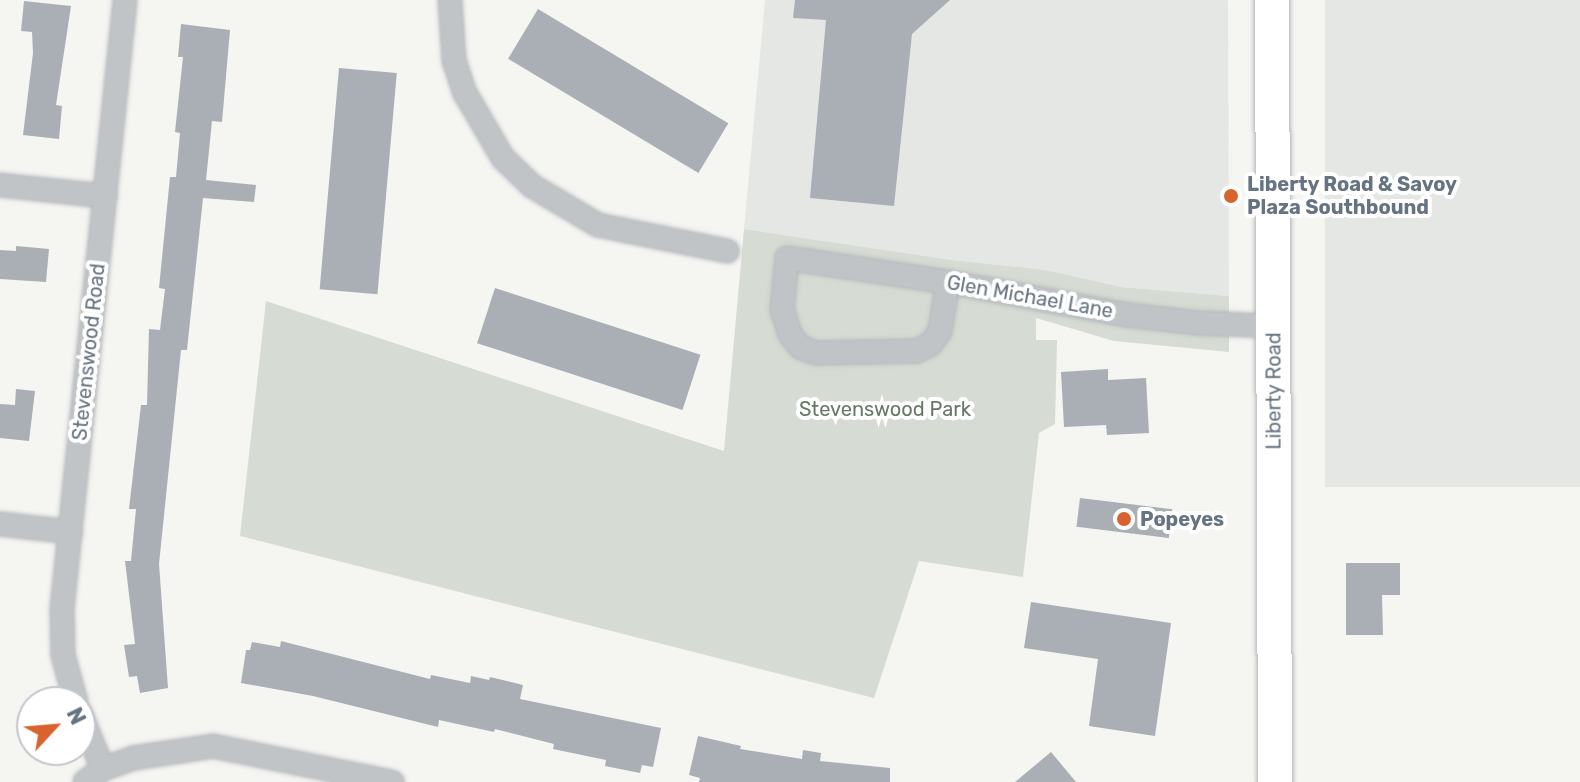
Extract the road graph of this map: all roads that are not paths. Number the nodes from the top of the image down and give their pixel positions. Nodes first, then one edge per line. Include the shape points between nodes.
1 (125, 0) edge
2 (450, 0) edge
3 (1272, 0) edge
4 (0, 185) edge
5 (105, 196) junction
6 (727, 251) dead end
7 (948, 282) junction
8 (1274, 326) junction
9 (0, 524) edge
10 (71, 532) junction
11 (72, 686) edge
12 (94, 776) edge
13 (392, 782) edge
14 (1275, 782) edge

1 - 5 street, Stevenswood Road
2 - 6 street via 454,60 465,93 503,158 532,186 598,225
3 - 8 main road, Liberty Road
4 - 5 street
5 - 10 street, Stevenswood Road
7 - 7 street, Glen Michael Lane via 940,331 931,344 916,351 816,353 800,347 782,310 787,258
7 - 8 street, Glen Michael Lane via 1127,315
8 - 14 main road, Liberty Road
9 - 10 street
10 - 11 street, Stevenswood Road via 62,609 63,655
12 - 13 street via 164,752 213,746

